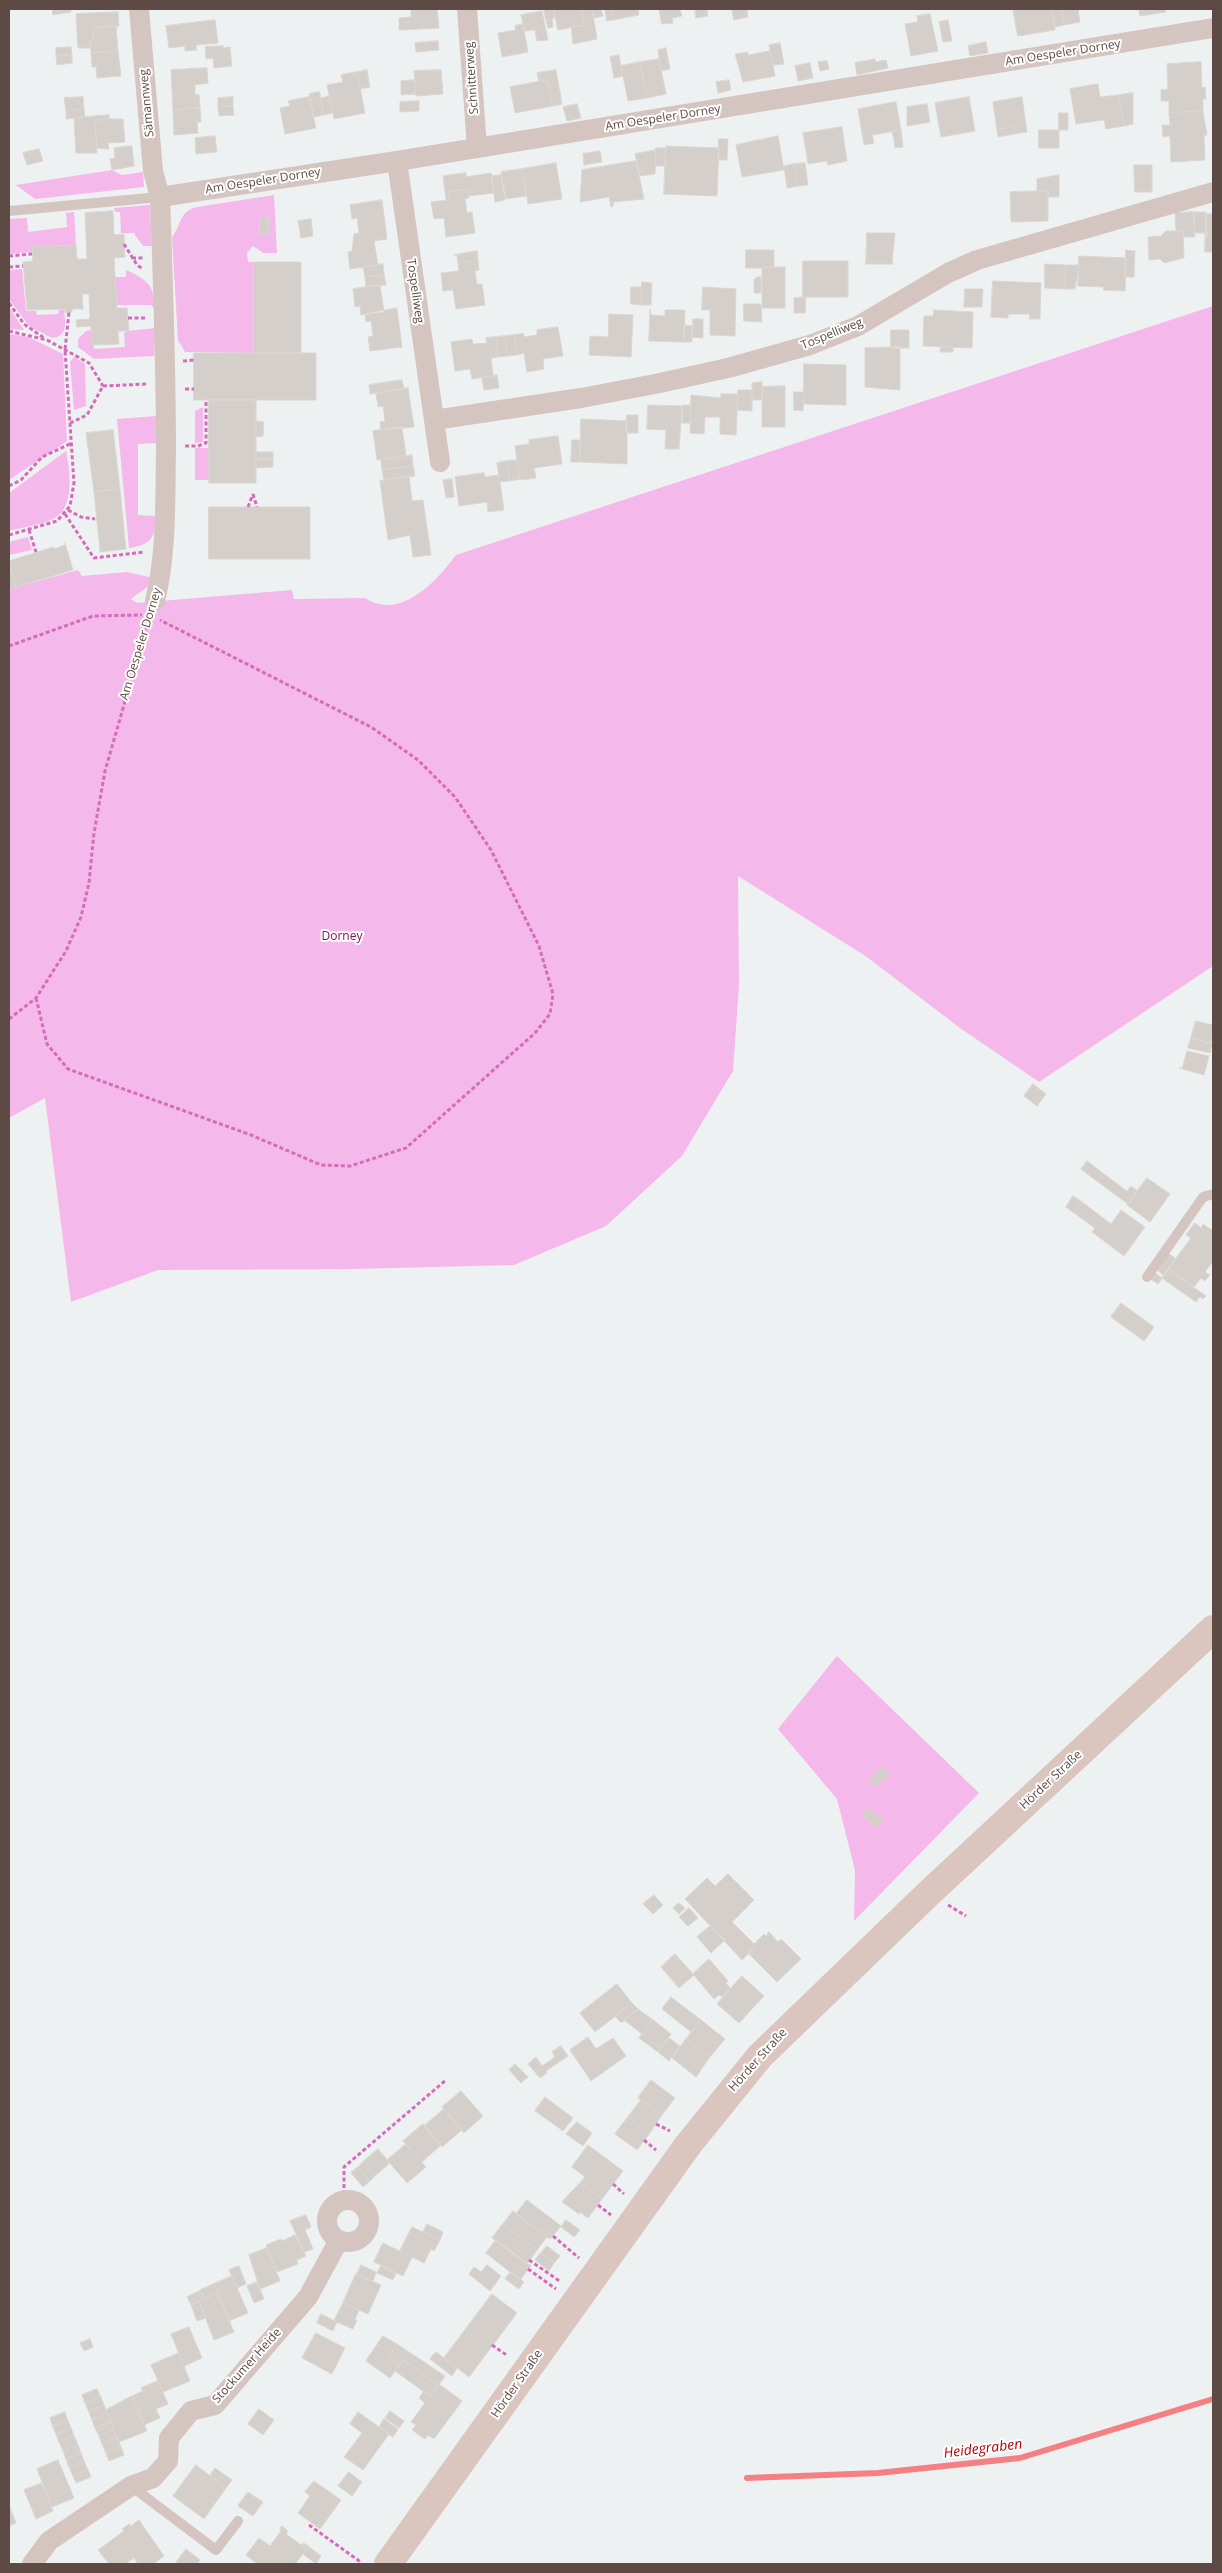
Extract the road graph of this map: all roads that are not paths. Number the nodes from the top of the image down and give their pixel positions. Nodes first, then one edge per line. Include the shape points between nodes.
1 (139, 9) edge
2 (467, 9) edge
3 (1213, 28) edge
4 (476, 148) junction
5 (397, 161) junction
6 (1213, 192) edge
7 (160, 197) junction
8 (9, 211) edge
9 (434, 420) junction
10 (440, 462) dead end
11 (152, 608) road end
12 (1213, 1194) edge
13 (1147, 1277) dead end
14 (1213, 1629) edge
15 (339, 2240) junction
16 (131, 2486) junction
17 (238, 2521) dead end
18 (32, 2564) edge
19 (375, 2564) edge

1 - 7 street, Sämannweg via 153,171
2 - 4 street, Schnitterweg
3 - 4 street, Am Oespeler Dorney
4 - 5 street, Am Oespeler Dorney
5 - 7 street, Am Oespeler Dorney
5 - 9 street, Tospelliweg
6 - 9 street, Tospelliweg via 976,260 850,329 810,345 761,359 581,398
7 - 8 lane
7 - 11 street, Am Oespeler Dorney via 175,387 160,579
9 - 10 street, Tospelliweg
12 - 13 lane via 1203,1197
14 - 19 main road, Hörder Straße via 929,1893 760,2056 688,2144
15 - 15 street via 359,2239 366,2230 367,2212 361,2205 344,2201 334,2206 328,2216 328,2227
15 - 16 street, Stockumer Heide via 308,2297 215,2405 191,2411 168,2438 168,2461 153,2478
16 - 17 lane via 216,2550
16 - 18 street, Stockumer Heide via 49,2541

